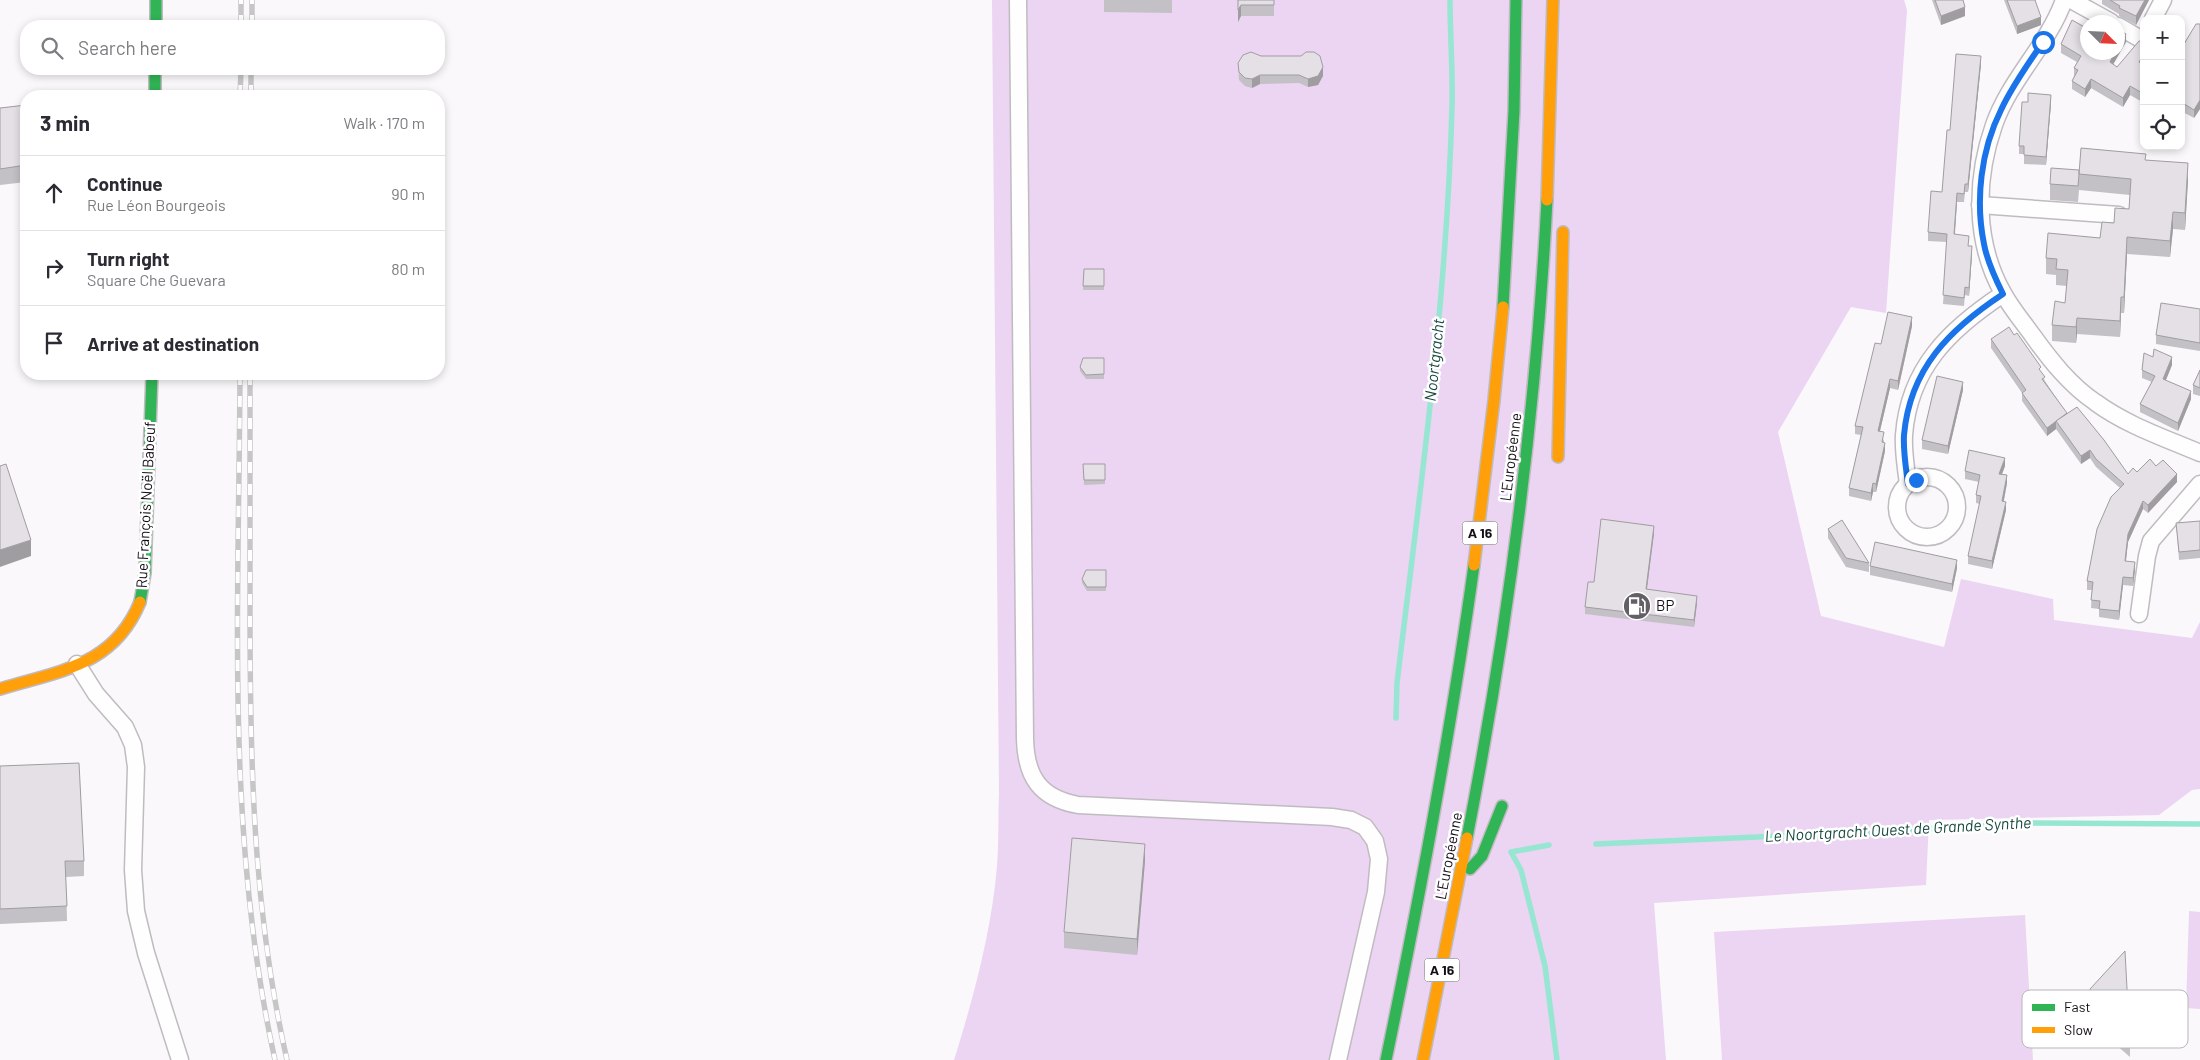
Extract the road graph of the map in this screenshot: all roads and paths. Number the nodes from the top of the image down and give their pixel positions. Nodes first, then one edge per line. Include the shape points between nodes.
1 (156, 0) edge
2 (1018, 0) edge
3 (1516, 0) edge
4 (1553, 0) edge
5 (2064, 0) edge
6 (2071, 0) edge
7 (2163, 0) edge
8 (2098, 15) edge
9 (2155, 15) edge
10 (156, 20) edge
11 (2125, 30) edge
12 (1551, 31) junction
13 (2140, 37) edge
14 (155, 75) edge
15 (155, 90) edge
16 (1561, 137) dead end
17 (1980, 205) junction
18 (2119, 215) edge
19 (1564, 219) dead end
20 (2003, 294) junction
21 (152, 380) edge
22 (2200, 453) edge
23 (1558, 457) dead end
24 (1908, 484) dead end
25 (2200, 484) edge
26 (2139, 614) dead end
27 (77, 664) junction
28 (0, 688) edge
29 (1502, 806) dead end
30 (1461, 880) junction
31 (180, 1060) edge
32 (1338, 1060) edge
33 (1386, 1060) edge
34 (1423, 1060) edge

1 - 10 main road
2 - 32 street via 1024,739 1028,764 1035,781 1048,794 1067,803 1332,816 1365,827 1378,849 1378,880
3 - 33 main road, L'Européenne / A 16 via 1508,247 1488,472 1452,719
4 - 12 main road, L'Européenne / A 16
5 - 17 street via 2050,32 1995,122 1984,162
6 - 8 street
7 - 9 street
11 - 13 street
12 - 16 main road
12 - 30 main road, L'Européenne / A 16 via 1545,230 1532,405 1495,681
14 - 15 main road
17 - 18 street
17 - 20 street via 1984,245
19 - 23 main road
20 - 22 street via 2050,358 2088,397 2124,420
20 - 24 street via 1956,328 1939,346 1924,370 1906,422 1904,451
21 - 27 main road, Rue François Noël Babeuf via 145,573 140,606 118,642
25 - 26 street via 2152,541
27 - 28 main road, Rue François Noël Babeuf
27 - 31 street via 96,694 125,727 133,745 136,767 133,877 136,911
29 - 30 main road via 1482,856
30 - 34 main road, L'Européenne / A 16

